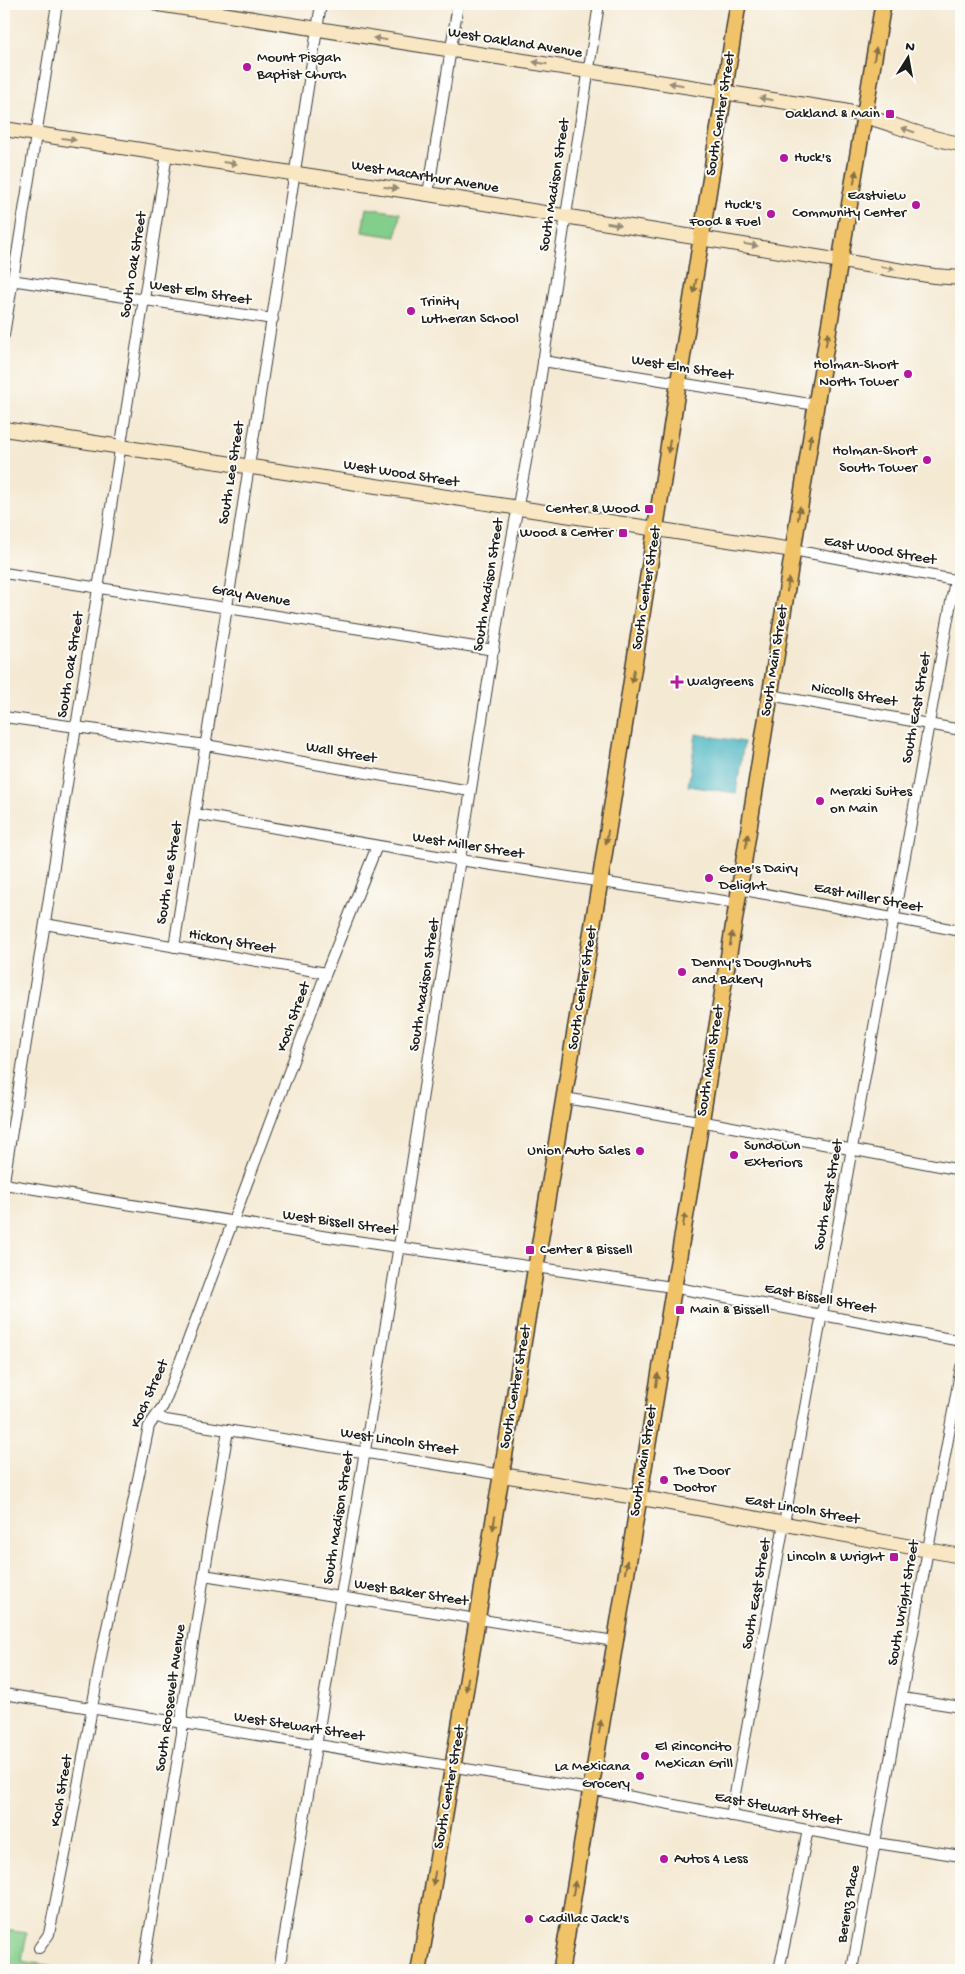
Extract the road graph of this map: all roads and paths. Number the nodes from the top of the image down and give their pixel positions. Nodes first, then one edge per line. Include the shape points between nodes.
1 (56, 4) edge
2 (158, 4) edge
3 (321, 4) edge
4 (458, 4) edge
5 (599, 4) edge
6 (738, 4) edge
7 (883, 4) edge
8 (316, 29) junction
9 (450, 50) junction
10 (588, 70) junction
11 (724, 92) junction
12 (867, 108) junction
13 (4, 129) edge
14 (37, 135) junction
15 (961, 144) edge
16 (167, 154) junction
17 (296, 173) junction
18 (428, 194) junction
19 (566, 216) junction
20 (702, 238) junction
21 (840, 260) junction
22 (961, 278) edge
23 (8, 280) edge
24 (143, 300) junction
25 (273, 319) junction
26 (4, 335) edge
27 (543, 362) junction
28 (679, 383) junction
29 (816, 405) junction
30 (4, 429) edge
31 (121, 447) junction
32 (248, 465) junction
33 (516, 508) junction
34 (656, 528) junction
35 (793, 550) junction
36 (4, 573) edge
37 (958, 580) edge
38 (99, 588) junction
39 (227, 607) junction
40 (494, 650) junction
41 (770, 695) junction
42 (4, 717) edge
43 (929, 724) junction
44 (76, 726) junction
45 (961, 730) edge
46 (206, 745) junction
47 (470, 791) junction
48 (195, 814) junction
49 (377, 846) junction
50 (460, 860) junction
51 (600, 882) junction
52 (738, 896) junction
53 (894, 918) junction
54 (46, 924) junction
55 (961, 931) edge
56 (174, 947) junction
57 (326, 973) junction
58 (565, 1098) junction
59 (701, 1121) junction
60 (852, 1150) junction
61 (961, 1170) edge
62 (4, 1182) edge
63 (234, 1222) junction
64 (399, 1247) junction
65 (537, 1267) junction
66 (672, 1287) junction
67 (822, 1315) junction
68 (961, 1341) edge
69 (961, 1368) edge
70 (156, 1416) junction
71 (228, 1430) junction
72 (365, 1453) junction
73 (502, 1475) junction
74 (637, 1497) junction
75 (785, 1524) junction
76 (928, 1550) junction
77 (961, 1556) edge
78 (204, 1575) junction
79 (341, 1597) junction
80 (478, 1619) junction
81 (614, 1641) junction
82 (4, 1694) edge
83 (902, 1698) junction
84 (961, 1707) edge
85 (92, 1708) junction
86 (182, 1723) junction
87 (318, 1745) junction
88 (453, 1766) junction
89 (590, 1789) junction
90 (732, 1816) junction
91 (808, 1830) junction
92 (876, 1843) junction
93 (961, 1856) edge
94 (39, 1948) dead end
95 (143, 1970) edge
96 (280, 1970) edge
97 (419, 1970) edge
98 (560, 1970) edge
99 (779, 1970) edge
100 (852, 1970) edge

1 - 14 street
2 - 8 main road, West Oakland Avenue
3 - 8 street, South Lee Street
4 - 9 street
5 - 10 street, South Madison Street
6 - 11 main road, South Center Street
12 -> 7 main road, South Main Street
9 -> 8 main road, West Oakland Avenue
8 - 17 street, South Lee Street
10 -> 9 main road, West Oakland Avenue
9 - 18 street
11 -> 10 main road, West Oakland Avenue
10 - 19 street, South Madison Street
12 -> 11 main road, West Oakland Avenue
11 - 20 main road, South Center Street
15 -> 12 main road, West Oakland Avenue via 915,133
21 -> 12 main road, South Main Street
13 - 14 main road, West MacArthur Avenue
14 -> 16 main road, West MacArthur Avenue
14 - 23 street
16 -> 17 main road, West MacArthur Avenue
16 - 24 street, South Oak Street
17 -> 18 main road, West MacArthur Avenue
17 - 25 street, South Lee Street
18 - 19 main road, West MacArthur Avenue
19 -> 20 main road, West MacArthur Avenue
19 - 27 street, South Madison Street
20 -> 21 main road, West MacArthur Avenue
20 -> 28 main road, South Center Street
21 -> 22 main road, West MacArthur Avenue
29 -> 21 main road, South Main Street
23 - 24 street, West Elm Street
23 - 26 street
24 - 25 street, West Elm Street
24 - 31 street, South Oak Street
25 - 32 street, South Lee Street
27 - 28 street, West Elm Street
27 - 33 street, South Madison Street
28 - 29 street, West Elm Street
28 -> 34 main road, South Center Street
35 -> 29 main road, South Main Street
30 - 31 main road, West Wood Street
31 - 32 main road, West Wood Street
31 - 38 street, South Oak Street
32 - 33 main road, West Wood Street
32 - 39 street, South Lee Street
33 - 34 main road, West Wood Street
33 - 40 street, South Madison Street
34 - 35 main road, West Wood Street
34 -> 51 main road, South Center Street
35 - 37 street, East Wood Street
41 -> 35 main road, South Main Street
36 - 38 street, Gray Avenue
37 - 43 street, South East Street
38 - 39 street, Gray Avenue
38 - 44 street, South Oak Street
39 - 40 street, Gray Avenue
39 - 46 street, South Lee Street
40 - 47 street, South Madison Street
41 - 43 street, Niccolls Street
52 -> 41 main road, South Main Street
42 - 44 street
43 - 45 street, Niccolls Street
43 - 53 street, South East Street
44 - 46 street
44 - 54 street, South Oak Street
46 - 47 street, Wall Street
46 - 48 street, South Lee Street
47 - 50 street, South Madison Street
48 - 49 street, West Miller Street
48 - 56 street, South Lee Street
49 - 50 street, West Miller Street
49 - 57 street, Koch Street
50 - 51 street, West Miller Street
50 - 64 street, South Madison Street
51 - 52 street, West Miller Street
51 - 58 main road, South Center Street
52 - 53 street, East Miller Street
59 -> 52 main road, South Main Street
53 - 55 street, East Miller Street
53 - 60 street, South East Street
54 - 56 street, Hickory Street
54 - 62 street, South Oak Street
56 - 57 street, Hickory Street
57 - 63 street, Koch Street
58 - 59 street
58 - 65 main road, South Center Street
59 - 60 street
66 -> 59 main road, South Main Street
60 - 61 street
60 - 67 street, South East Street
62 - 63 street, West Bissell Street
63 - 64 street, West Bissell Street
63 - 70 street, Koch Street via 172,1384
64 - 65 street, West Bissell Street
64 - 72 street, South Madison Street
65 - 66 street, West Bissell Street
65 - 73 main road, South Center Street
66 - 67 street, East Bissell Street
74 -> 66 main road, South Main Street
67 - 68 street, East Bissell Street
67 - 75 street, South East Street
69 - 76 street, South Wright Street
70 - 71 street, West Lincoln Street
70 - 85 street, Koch Street via 149,1426
71 - 72 street, West Lincoln Street
71 - 78 street, South Roosevelt Avenue
72 - 73 street, West Lincoln Street
72 - 79 street, South Madison Street
73 - 74 main road, West Lincoln Street
73 -> 80 main road, South Center Street
74 - 75 main road, East Lincoln Street
81 -> 74 main road, South Main Street
75 - 76 main road, East Lincoln Street
75 - 90 street, South East Street
76 - 77 main road, East Lincoln Street
76 - 83 street, South Wright Street
78 - 79 street, West Baker Street
78 - 86 street, South Roosevelt Avenue
79 - 80 street, West Baker Street
79 - 87 street, South Madison Street
80 - 81 street, West Baker Street
80 -> 88 main road, South Center Street
89 -> 81 main road, South Main Street
82 - 85 street, West Stewart Street
83 - 84 street
83 - 92 street, South Wright Street
85 - 86 street, West Stewart Street
85 - 94 street, Koch Street via 49,1934
86 - 87 street, West Stewart Street
86 - 95 street, South Roosevelt Avenue
87 - 88 street, West Stewart Street
87 - 96 street, South Madison Street
88 - 89 street, West Stewart Street
88 -> 97 main road, South Center Street
89 - 90 street, East Stewart Street
98 -> 89 main road, South Main Street
90 - 91 street, East Stewart Street
91 - 92 street, East Stewart Street
91 - 99 street
92 - 93 street, East Stewart Street
92 - 100 street, Berenz Place

